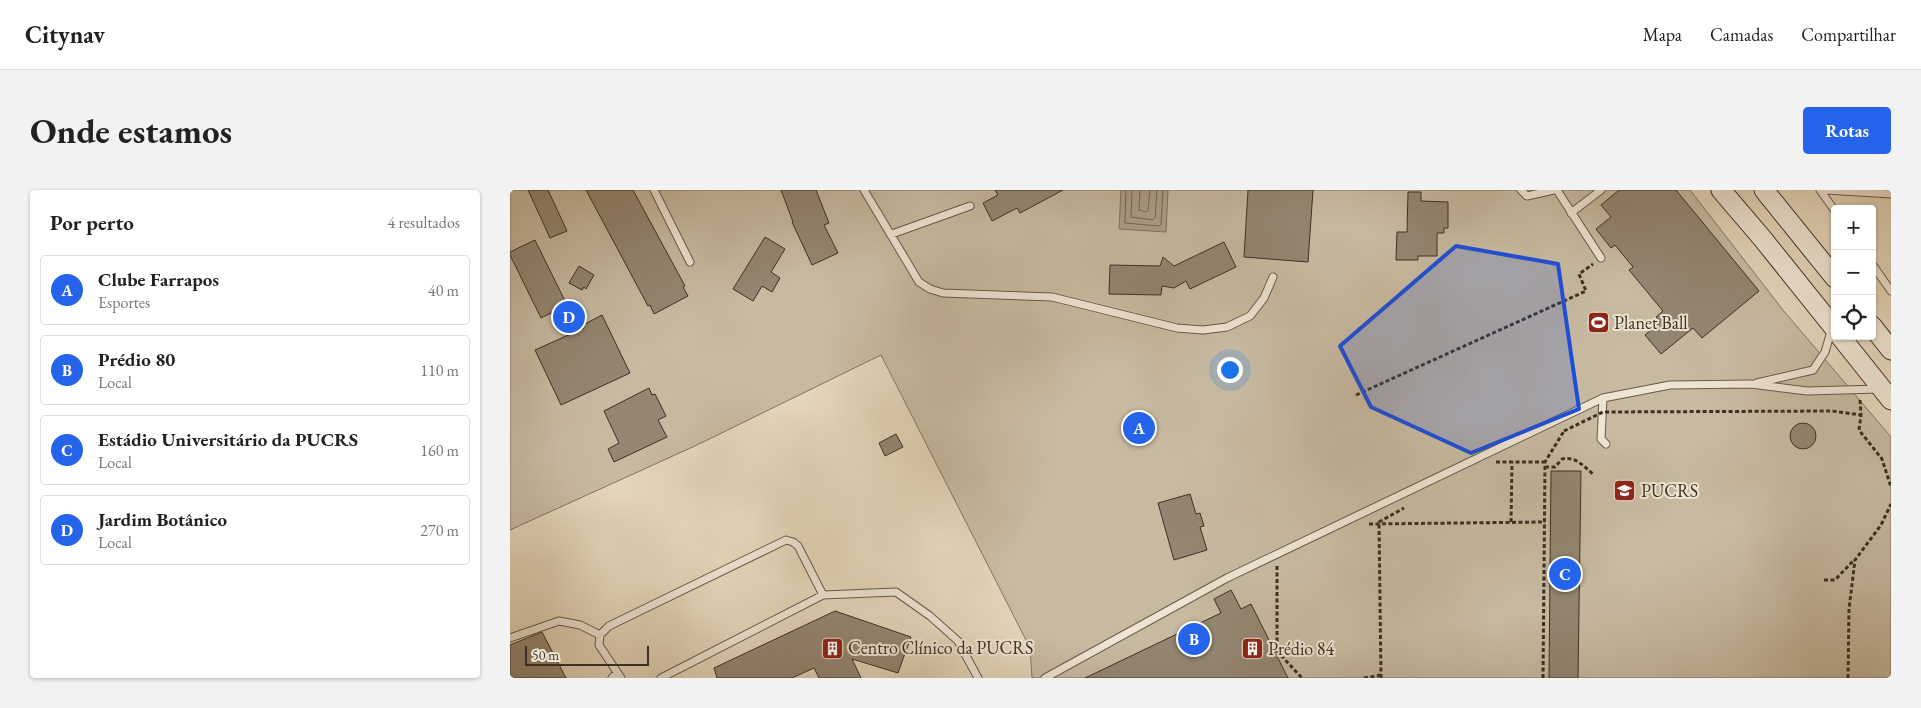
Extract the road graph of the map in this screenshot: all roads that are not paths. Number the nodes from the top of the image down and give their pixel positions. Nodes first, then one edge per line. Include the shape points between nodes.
1 (654, 190) edge
2 (864, 190) edge
3 (1521, 190) edge
4 (1556, 190) edge
5 (1601, 190) edge
6 (1721, 190) edge
7 (1764, 190) edge
8 (1820, 190) edge
9 (1826, 190) edge
10 (1891, 194) edge
11 (1831, 205) edge
12 (970, 206) dead end
13 (1571, 212) junction
14 (892, 234) junction
15 (1601, 258) road end
16 (690, 262) dead end
17 (1876, 269) edge
18 (1831, 273) edge
19 (1273, 277) dead end
20 (1891, 290) edge
21 (1831, 323) edge
22 (1876, 331) edge
23 (1831, 339) edge
24 (1844, 340) edge
25 (1891, 350) edge
26 (1751, 384) junction
27 (1887, 395) edge
28 (1603, 398) junction
29 (1606, 444) dead end
30 (823, 596) junction
31 (600, 635) junction
32 (510, 638) edge
33 (617, 676) edge
34 (661, 678) edge
35 (978, 678) edge
36 (1045, 678) edge

1 - 16 lane
2 - 14 lane
3 - 4 lane via 1527,196
4 - 13 lane
5 - 13 lane
6 - 21 main road
7 - 18 main road
8 - 11 lane
9 - 10 lane
12 - 14 lane
13 - 15 lane
14 - 19 lane via 920,282 930,290 1052,297 1177,328 1203,330 1227,327 1250,316 1264,298
17 - 20 lane
22 - 25 main road
23 - 26 lane via 1813,370
24 - 27 main road
26 - 27 lane via 1807,391 1859,389
26 - 28 lane via 1670,385
28 - 29 lane via 1601,440
28 - 36 lane via 1227,578
30 - 31 lane via 798,546 786,540 609,626
30 - 34 lane
30 - 35 lane via 896,592 958,641
31 - 32 lane via 580,625 559,621
31 - 33 lane via 599,645

